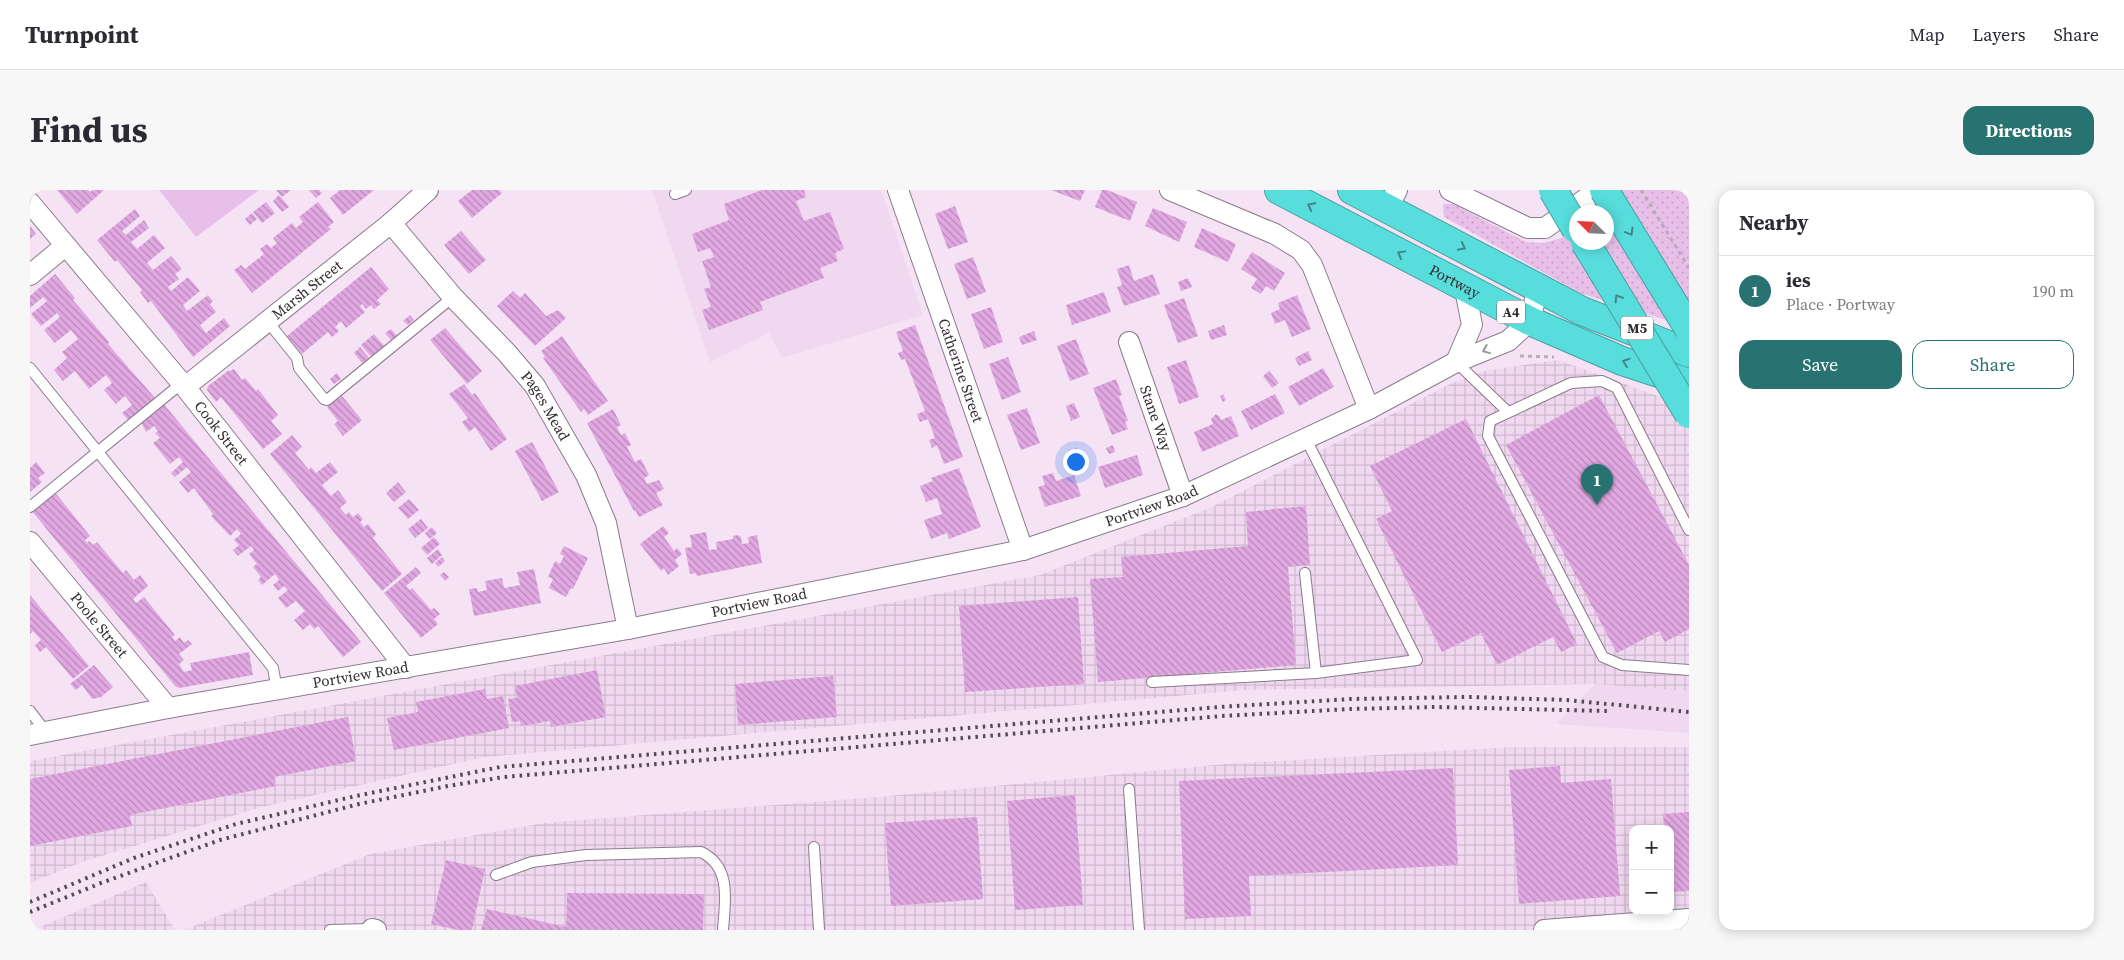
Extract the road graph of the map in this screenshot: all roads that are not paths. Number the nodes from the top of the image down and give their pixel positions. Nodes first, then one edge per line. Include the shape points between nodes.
1 (428, 190) edge
2 (686, 190) edge
3 (898, 190) edge
4 (1170, 190) edge
5 (1280, 190) edge
6 (1352, 190) edge
7 (1450, 190) edge
8 (1553, 190) edge
9 (1598, 190) edge
10 (1604, 190) edge
11 (675, 194) dead end
12 (1392, 199) edge
13 (30, 203) edge
14 (1569, 216) edge
15 (391, 223) junction
16 (65, 246) junction
17 (1590, 250) edge
18 (30, 275) edge
19 (1538, 287) junction
20 (1465, 289) junction
21 (453, 297) junction
22 (1530, 321) junction
23 (268, 322) junction
24 (1689, 329) edge
25 (1129, 342) dead end
26 (1689, 353) edge
27 (1456, 362) junction
28 (30, 368) edge
29 (1689, 383) edge
30 (184, 385) junction
31 (1369, 409) junction
32 (1508, 412) junction
33 (1689, 414) edge
34 (1306, 439) junction
35 (98, 451) junction
36 (1183, 496) junction
37 (30, 508) edge
38 (1689, 530) edge
39 (30, 542) edge
40 (1023, 550) junction
41 (1305, 573) dead end
42 (628, 629) junction
43 (406, 668) junction
44 (1689, 670) edge
45 (1316, 673) junction
46 (1152, 682) dead end
47 (277, 690) junction
48 (168, 708) junction
49 (30, 711) edge
50 (38, 733) edge
51 (1129, 789) dead end
52 (814, 847) dead end
53 (496, 875) dead end
54 (1689, 919) edge
55 (1624, 927) edge
56 (374, 929) edge
57 (330, 930) edge
58 (723, 930) edge
59 (819, 930) edge
60 (1139, 930) edge
61 (1544, 930) edge

1 - 15 street, Marsh Street
2 - 11 lane
3 - 40 street, Catherine Street
4 - 31 street via 1275,234 1301,250 1312,265
20 -> 5 highway, Portway / A4
6 - 12 highway, A4
7 - 9 street via 1528,228 1545,228
8 - 14 highway, bridge
10 -> 24 highway, bridge
12 -> 19 highway, A4
13 - 16 street, Cook Street
15 - 21 street, Pages Mead
15 - 23 street, Marsh Street
16 - 18 street
16 - 30 street, Cook Street
33 -> 17 highway, M5, bridge
19 - 22 street
19 - 26 highway, A4 via 1582,311
20 - 22 highway, Portway / A4
20 - 27 street via 1472,325
21 - 23 lane via 327,400 299,368 297,358
21 - 42 street, Pages Mead via 535,386 586,475 606,523
22 -> 27 street, Portview Road via 1508,341
29 -> 22 highway, Portway / A4 via 1622,361
23 - 30 street, Marsh Street
25 - 36 street, Stane Way
27 - 31 street, Portview Road
27 - 32 lane
28 - 35 lane
30 - 35 lane
30 - 43 street, Cook Street
31 - 34 street, Portview Road
32 - 38 lane via 1571,383 1602,381 1617,388
32 - 44 lane via 1490,421 1488,436 1602,657 1622,665
34 - 36 street, Portview Road
34 - 45 lane via 1417,660
35 - 37 lane
35 - 47 lane via 273,668
36 - 40 street, Portview Road
39 - 48 street, Poole Street
40 - 42 street, Portview Road
41 - 45 lane
42 - 43 street, Portview Road
43 - 47 street, Portview Road
45 - 46 lane
47 - 48 street, Portview Road
48 - 50 street, Portview Road
49 - 50 lane
51 - 60 lane
52 - 59 lane
53 - 58 lane via 532,862 586,856 701,852 715,863 726,887
54 - 55 street
55 - 61 street
56 - 57 lane

